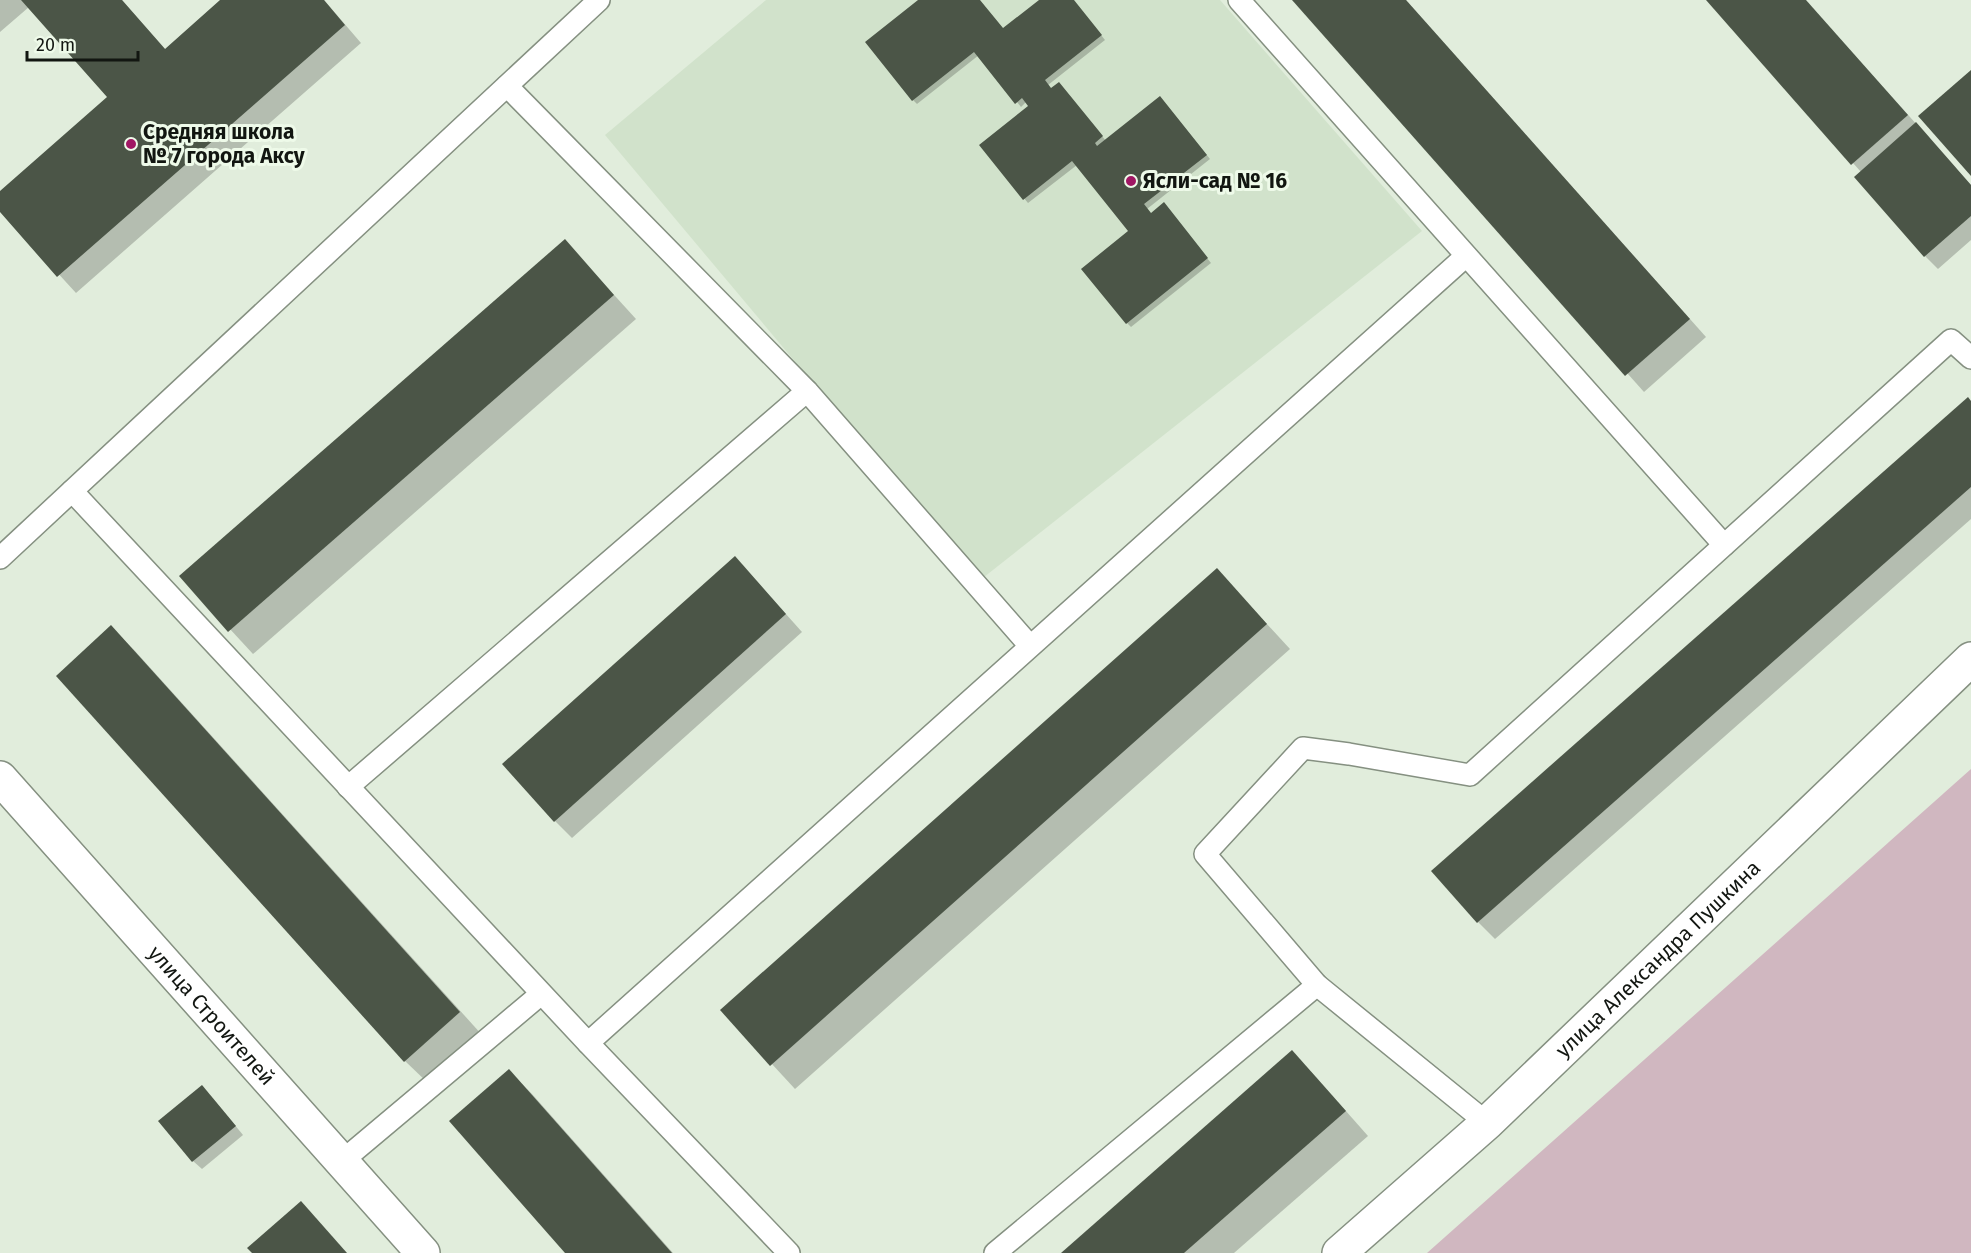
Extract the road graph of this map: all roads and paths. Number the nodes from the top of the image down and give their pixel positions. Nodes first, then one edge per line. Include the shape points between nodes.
1 (599, 0) edge
2 (1239, 0) edge
3 (507, 86) junction
4 (1466, 256) junction
5 (1971, 358) edge
6 (807, 391) junction
7 (72, 491) junction
8 (1724, 545) junction
9 (0, 558) edge
10 (1030, 646) junction
11 (1971, 659) edge
12 (0, 778) edge
13 (348, 786) junction
14 (1317, 985) junction
15 (541, 994) junction
16 (588, 1043) junction
17 (1487, 1123) junction
18 (341, 1162) junction
19 (423, 1253) edge
20 (789, 1253) edge
21 (995, 1253) edge
22 (1339, 1253) edge

1 - 3 lane
2 - 4 lane
3 - 6 lane
3 - 7 lane
4 - 8 lane
4 - 10 lane
5 - 8 lane via 1951,340
6 - 10 lane
6 - 13 lane
7 - 9 lane
7 - 13 lane
8 - 14 lane via 1470,775 1302,748 1205,854
10 - 16 lane
11 - 17 street, улица Александра Пушкина
12 - 18 street, улица Строителей
13 - 15 lane
14 - 17 lane
14 - 21 lane
15 - 16 lane
15 - 18 lane
16 - 20 lane
17 - 22 street, улица Александра Пушкина
18 - 19 street, улица Строителей

